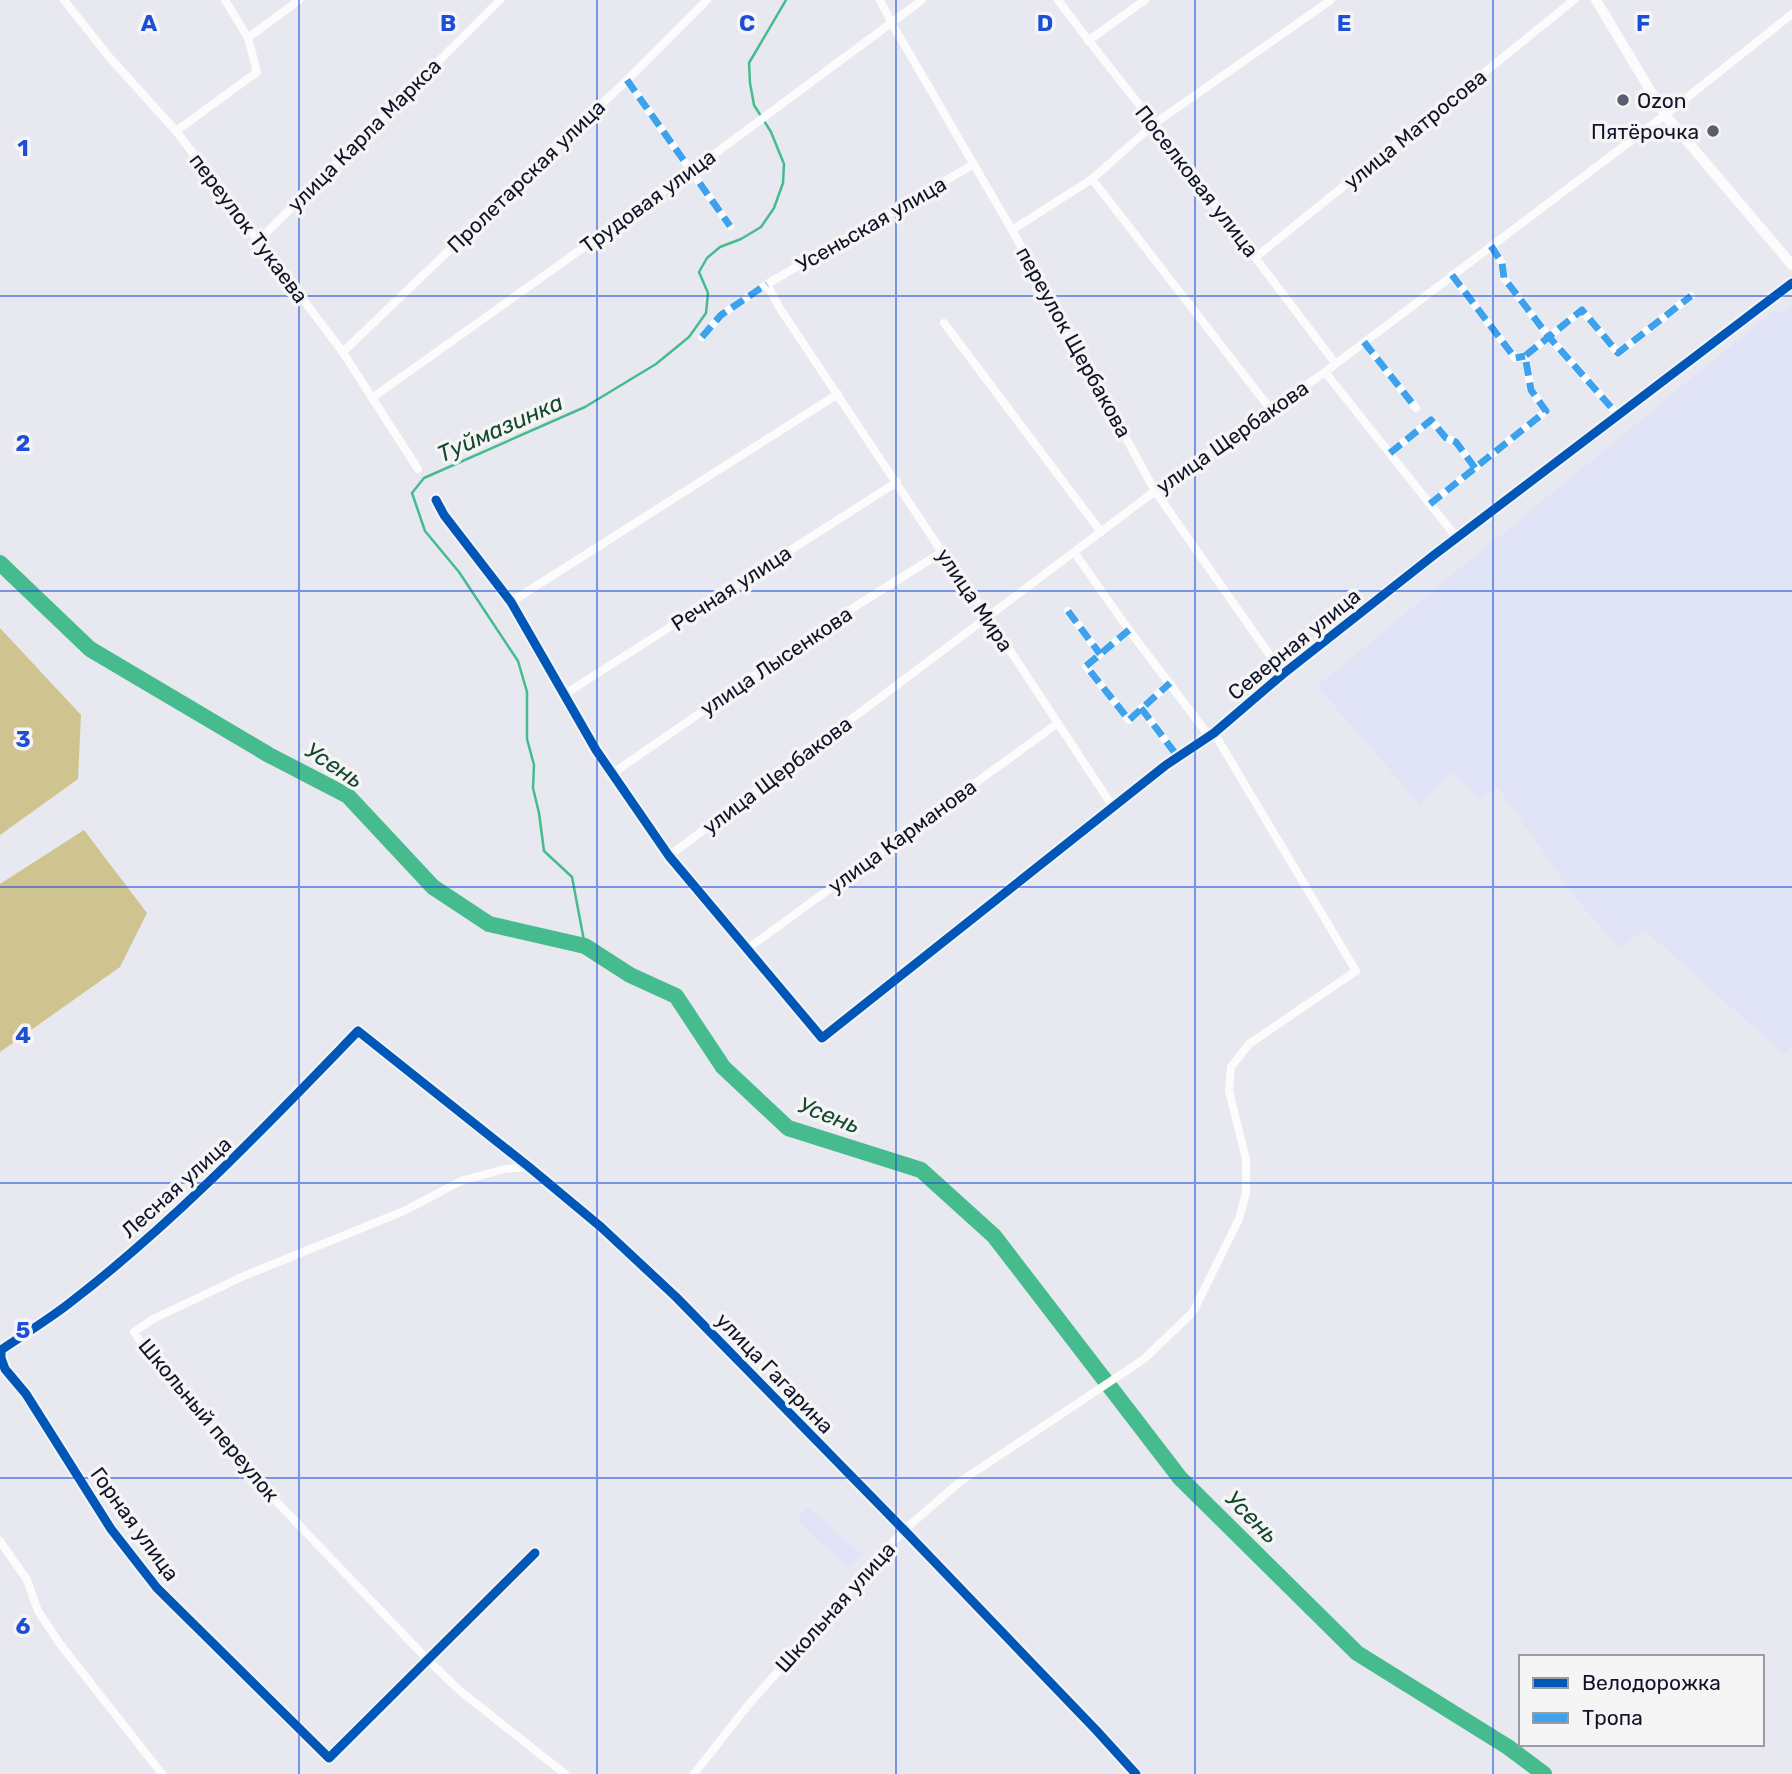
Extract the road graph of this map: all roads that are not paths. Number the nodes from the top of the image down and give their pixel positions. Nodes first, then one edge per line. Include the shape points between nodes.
1 (64, 0) edge
2 (225, 0) edge
3 (299, 0) edge
4 (500, 0) edge
5 (707, 0) edge
6 (880, 0) edge
7 (922, 0) edge
8 (1058, 0) edge
9 (1145, 0) edge
10 (1331, 0) edge
11 (1574, 0) edge
12 (1596, 0) edge
13 (1792, 13) edge
14 (891, 22) junction
15 (248, 38) junction
16 (1088, 41) junction
17 (627, 80) junction
18 (1665, 115) junction
19 (1154, 124) junction
20 (176, 131) junction
21 (974, 164) junction
22 (691, 171) junction
23 (1092, 180) junction
24 (730, 226) dead end
25 (1012, 230) junction
26 (258, 240) junction
27 (1491, 246) junction
28 (1256, 257) junction
29 (1792, 264) edge
30 (1452, 275) junction
31 (1792, 283) edge
32 (768, 284) junction
33 (1691, 296) dead end
34 (944, 323) dead end
35 (702, 337) dead end
36 (1549, 337) junction
37 (1364, 342) junction
38 (342, 351) junction
39 (1525, 356) junction
40 (1335, 363) junction
41 (1325, 372) junction
42 (838, 394) junction
43 (372, 398) junction
44 (1416, 408) dead end
45 (1272, 411) junction
46 (1618, 415) junction
47 (1390, 453) junction
48 (1475, 468) junction
49 (418, 469) dead end
50 (897, 482) junction
51 (1155, 491) junction
52 (436, 500) dead end
53 (1430, 504) junction
54 (1101, 531) junction
55 (1457, 538) junction
56 (942, 552) junction
57 (1074, 552) junction
58 (510, 602) junction
59 (1068, 611) dead end
60 (988, 617) junction
61 (1129, 630) junction
62 (1100, 654) junction
63 (1283, 674) junction
64 (1170, 683) junction
65 (565, 694) junction
66 (1142, 708) junction
67 (1058, 723) junction
68 (1211, 734) junction
69 (1178, 757) junction
70 (613, 773) junction
71 (1113, 807) junction
72 (669, 856) junction
73 (747, 949) junction
74 (358, 1031) joint
75 (529, 1167) junction
76 (1, 1350) edge
77 (904, 1530) junction
78 (0, 1541) edge
79 (535, 1553) dead end
80 (427, 1659) junction
81 (162, 1774) edge
82 (565, 1774) edge
83 (694, 1774) edge
84 (1136, 1774) edge

1 - 20 street, переулок Тукаева
2 - 15 street
3 - 15 street
4 - 26 street, улица Карла Маркса
5 - 17 street, Пролетарская улица
6 - 14 street, переулок Щербакова
7 - 14 street, Трудовая улица
8 - 16 street, Поселковая улица
9 - 16 street
10 - 19 street
11 - 28 street, улица Матросова
12 - 18 street
13 - 18 street, улица Щербакова
14 - 21 street, переулок Щербакова
14 - 22 street, Трудовая улица
15 - 20 street via 257,72
16 - 19 street, Поселковая улица
17 - 22 street
17 - 38 street, Пролетарская улица
18 - 27 street, улица Щербакова
18 - 29 street
19 - 23 street
19 - 28 street, Поселковая улица
20 - 26 street, переулок Тукаева
21 - 25 street, переулок Щербакова
21 - 32 street, Усеньская улица
22 - 24 street
22 - 43 street, Трудовая улица
23 - 25 street
23 - 45 street
25 - 51 street, переулок Щербакова
26 - 38 street, переулок Тукаева
27 - 30 street, улица Щербакова
27 - 36 street via 1502,263 1504,278
28 - 40 street, Поселковая улица
30 - 37 street, улица Щербакова
30 - 39 street via 1515,358
31 - 46 street, Северная улица
32 - 35 street, Усеньская улица via 720,315
32 - 42 street, улица Мира
33 - 36 street via 1618,353 1582,310
34 - 54 street
36 - 39 street
36 - 46 street
37 - 40 street, улица Щербакова
37 - 44 street
38 - 43 street, переулок Тукаева
39 - 48 street via 1531,390 1546,411
40 - 41 street, улица Щербакова
41 - 45 street, улица Щербакова
41 - 47 street
42 - 50 street, улица Мира
42 - 58 street
43 - 49 street, переулок Тукаева
45 - 51 street, улица Щербакова
46 - 55 street, Северная улица
47 - 48 street via 1431,419
47 - 53 street
48 - 53 street
50 - 56 street, улица Мира
50 - 65 street, Речная улица
51 - 54 street, улица Щербакова
51 - 63 street, переулок Щербакова
52 - 58 street
53 - 55 street
54 - 57 street, улица Щербакова
55 - 63 street, Северная улица
56 - 60 street, улица Мира
56 - 70 street, улица Лысенкова
57 - 60 street, улица Щербакова
57 - 61 street
58 - 65 street
59 - 62 street
60 - 67 street, улица Мира
60 - 72 street, улица Щербакова
61 - 62 street
61 - 64 street
62 - 66 street via 1086,667 1129,720
63 - 68 street, Северная улица
64 - 66 street
64 - 68 street
65 - 70 street
66 - 69 street
67 - 71 street, улица Мира
67 - 73 street, улица Карманова
68 - 69 street, Северная улица
68 - 77 street, Школьная улица via 1356,971 1249,1044 1231,1067 1229,1091 1247,1159 1246,1193 1239,1219 1193,1312 1144,1359 961,1481
69 - 71 street, Северная улица
70 - 72 street
71 - 73 street, Северная улица via 822,1038
72 - 73 street
74 - 75 street, улица Гагарина
74 - 76 street, Лесная улица via 177,1212 66,1306
75 - 77 street, улица Гагарина via 676,1297
75 - 80 street, Школьный переулок via 505,1168 461,1181 404,1211 244,1276 134,1332 157,1365 275,1500
76 - 80 street, Горная улица via 5,1369 26,1394 111,1530 157,1588 329,1758
77 - 83 street, Школьная улица via 749,1704
77 - 84 street, улица Гагарина
78 - 81 street via 27,1580 38,1611 60,1644
79 - 80 street
80 - 82 street, Школьный переулок

